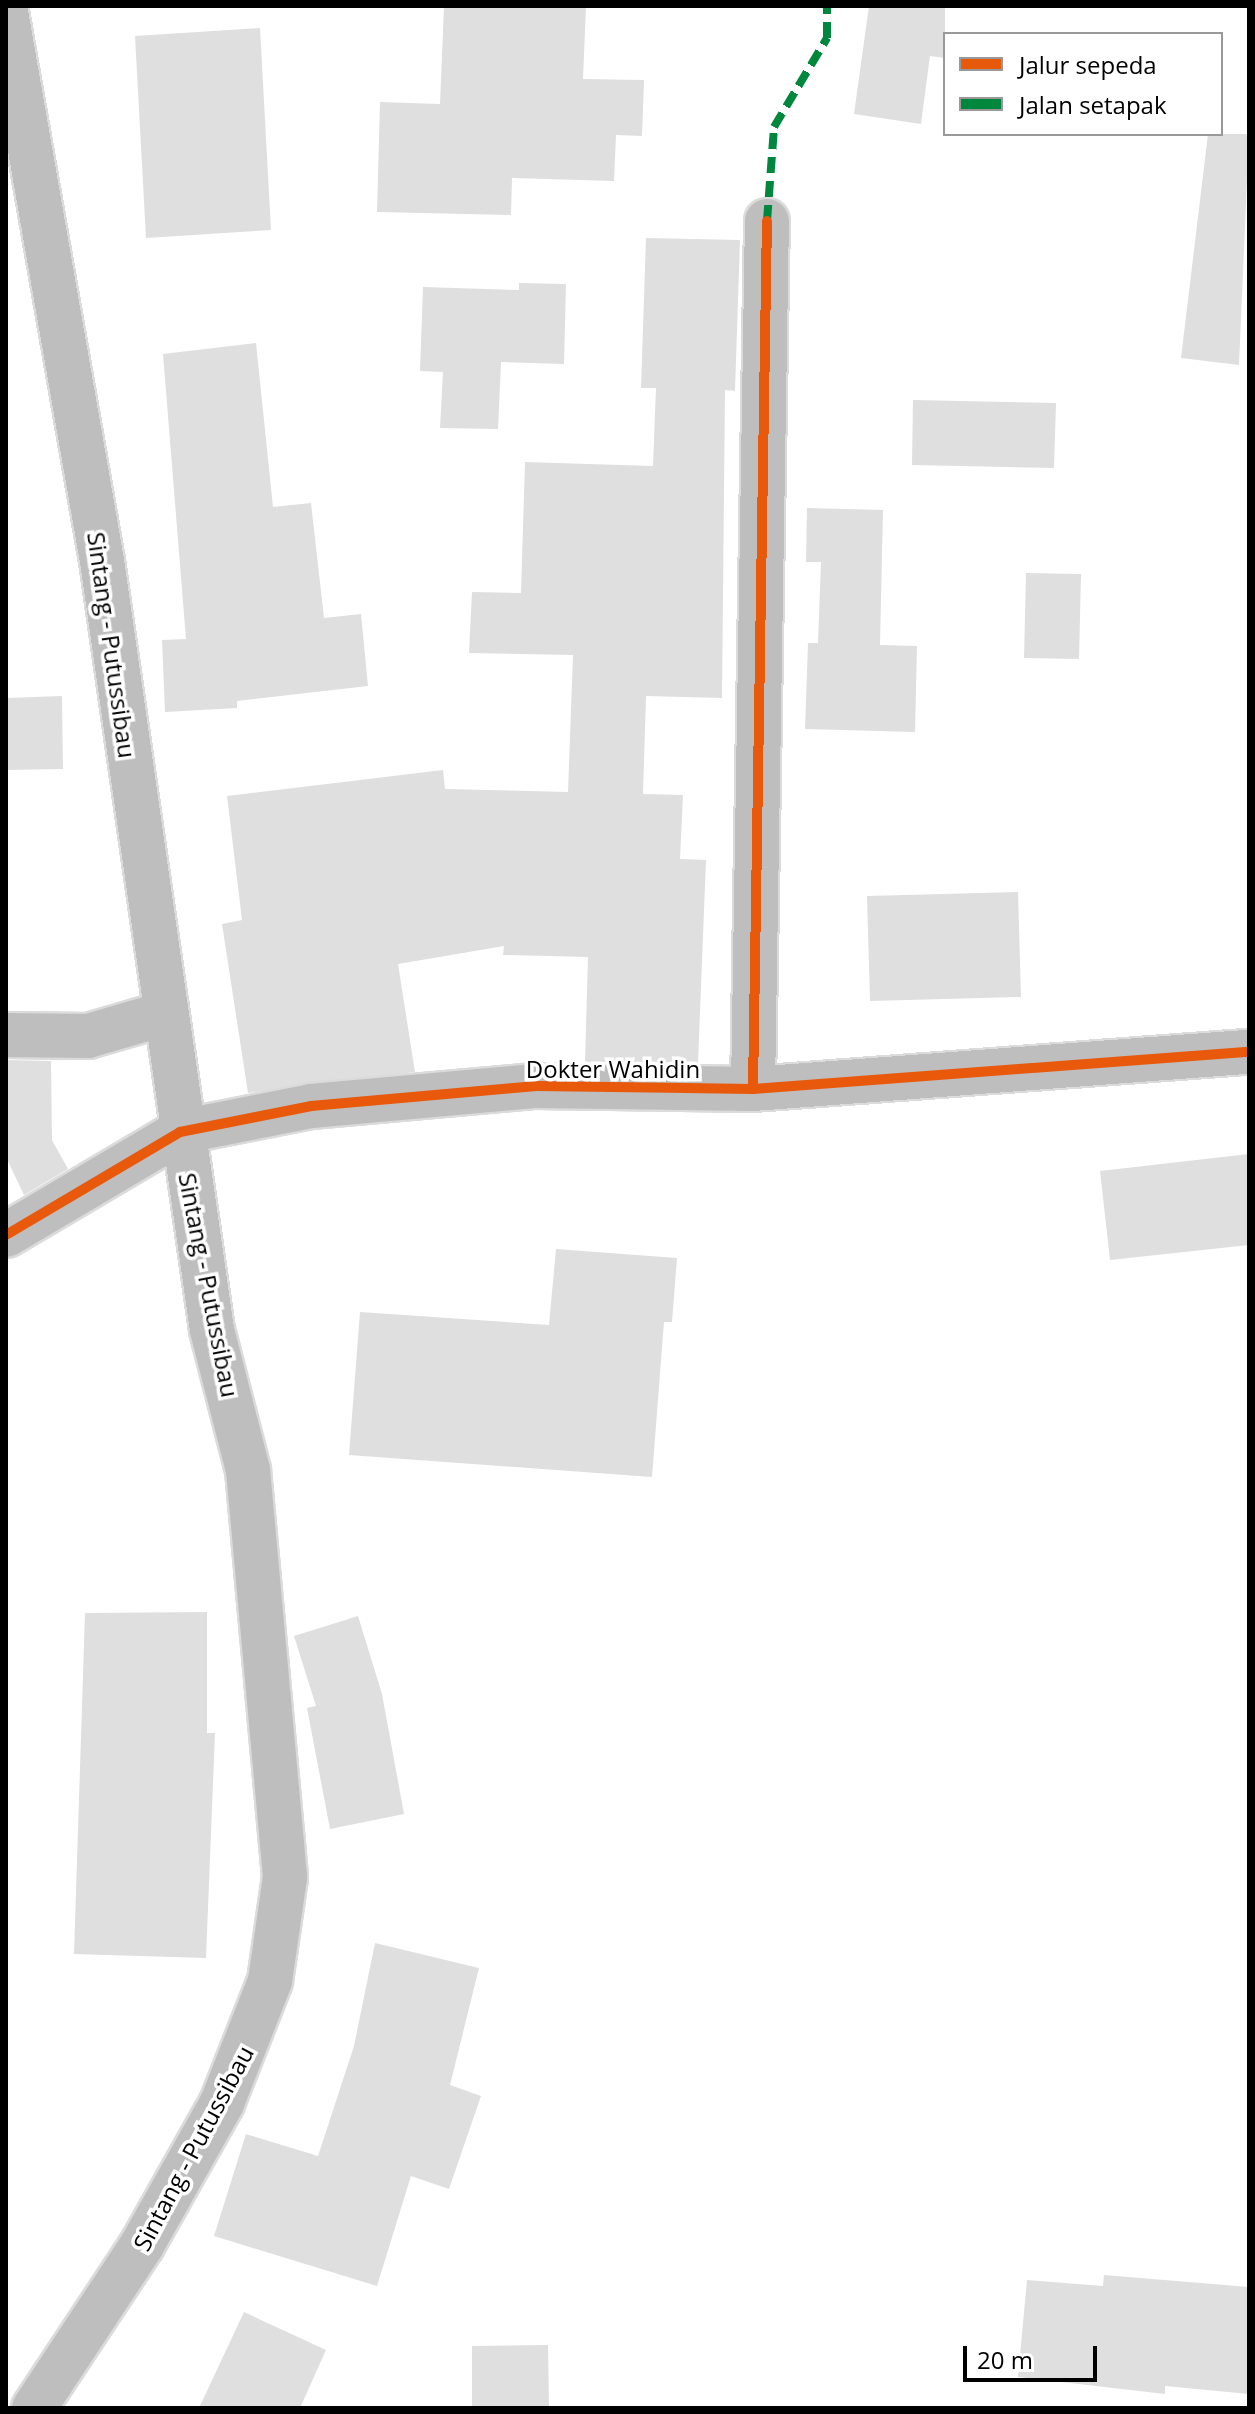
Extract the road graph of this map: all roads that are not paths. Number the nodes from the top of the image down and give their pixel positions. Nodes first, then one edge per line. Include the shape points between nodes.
1 (6, 12) edge
2 (767, 221) dead end
3 (163, 1014) junction
4 (6, 1035) edge
5 (1249, 1052) edge
6 (753, 1089) junction
7 (180, 1132) junction
8 (6, 1235) edge
9 (34, 2408) edge

1 - 3 main road, Sintang - Putussibau via 102,561
2 - 6 main road
3 - 4 main road via 88,1036
3 - 7 main road, Sintang - Putussibau
5 - 6 main road, Dokter Wahidin
6 - 7 main road, Dokter Wahidin via 536,1086 311,1106
7 - 8 main road, Dokter Wahidin
7 - 9 main road, Sintang - Putussibau via 212,1330 248,1470 285,1877 270,1981 222,2103 142,2245

